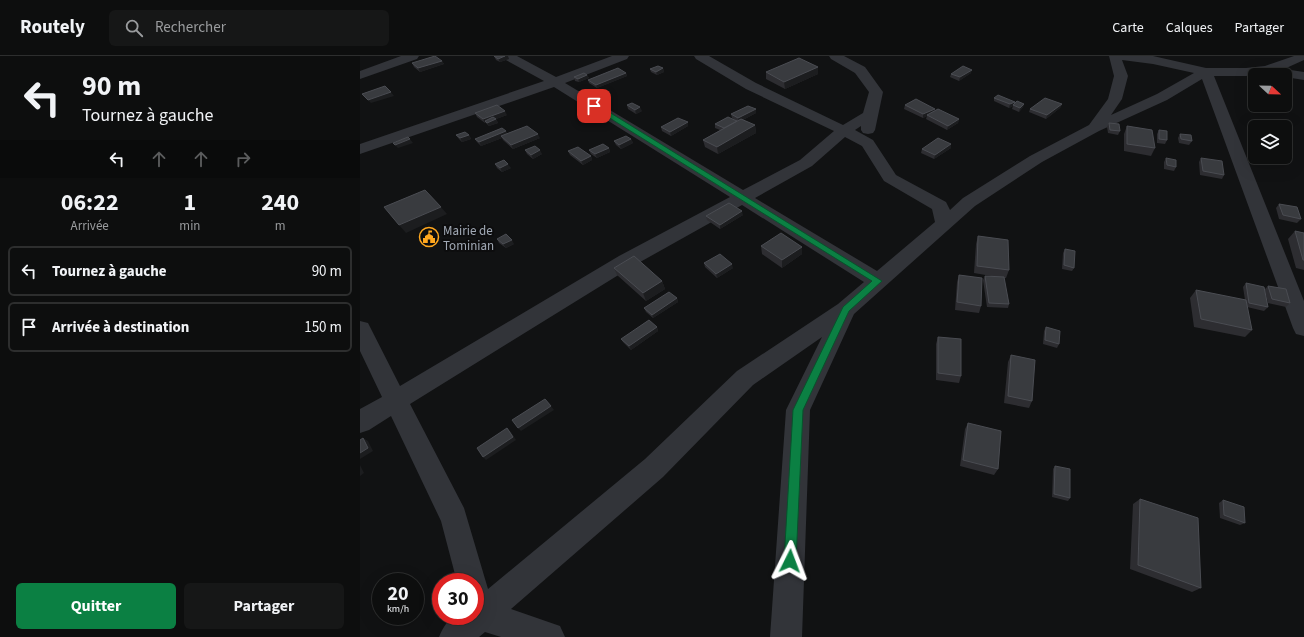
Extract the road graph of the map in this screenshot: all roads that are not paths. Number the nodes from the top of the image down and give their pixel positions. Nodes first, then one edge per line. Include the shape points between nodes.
1 (413, 56) edge
2 (508, 56) edge
3 (623, 56) edge
4 (700, 56) edge
5 (835, 56) edge
6 (1115, 56) edge
7 (1119, 56) edge
8 (1303, 56) edge
9 (1272, 68) edge
10 (1206, 72) junction
11 (1248, 72) edge
12 (1292, 74) edge
13 (360, 75) edge
14 (1304, 76) edge
15 (555, 82) junction
16 (870, 115) junction
17 (1094, 128) junction
18 (843, 131) junction
19 (868, 143) junction
20 (360, 149) edge
21 (744, 198) junction
22 (944, 222) junction
23 (878, 281) junction
24 (846, 309) junction
25 (1304, 328) edge
26 (360, 329) edge
27 (395, 401) junction
28 (360, 422) edge
29 (469, 573) edge
30 (484, 600) edge
31 (484, 608) edge
32 (464, 625) edge
33 (455, 637) edge
34 (549, 637) edge
35 (786, 637) edge

1 - 13 street
2 - 15 street
3 - 15 street
4 - 18 street via 751,86
5 - 16 street via 860,70 876,92
6 - 17 street via 1121,76 1115,99
7 - 10 street via 1153,60
8 - 9 street
10 - 11 street
10 - 17 street via 1162,97
10 - 25 street
12 - 14 street
15 - 20 street
15 - 21 street
16 - 18 street
16 - 19 street
17 - 22 street via 1030,163 969,202
18 - 19 street
18 - 21 street via 806,163
19 - 22 street via 890,178 940,206
21 - 23 street
21 - 27 street via 626,261
22 - 23 street
23 - 24 street
24 - 30 street via 745,378 654,468
24 - 35 street via 798,410
26 - 27 street
27 - 28 street
27 - 29 street via 454,518
31 - 34 street
32 - 33 street

